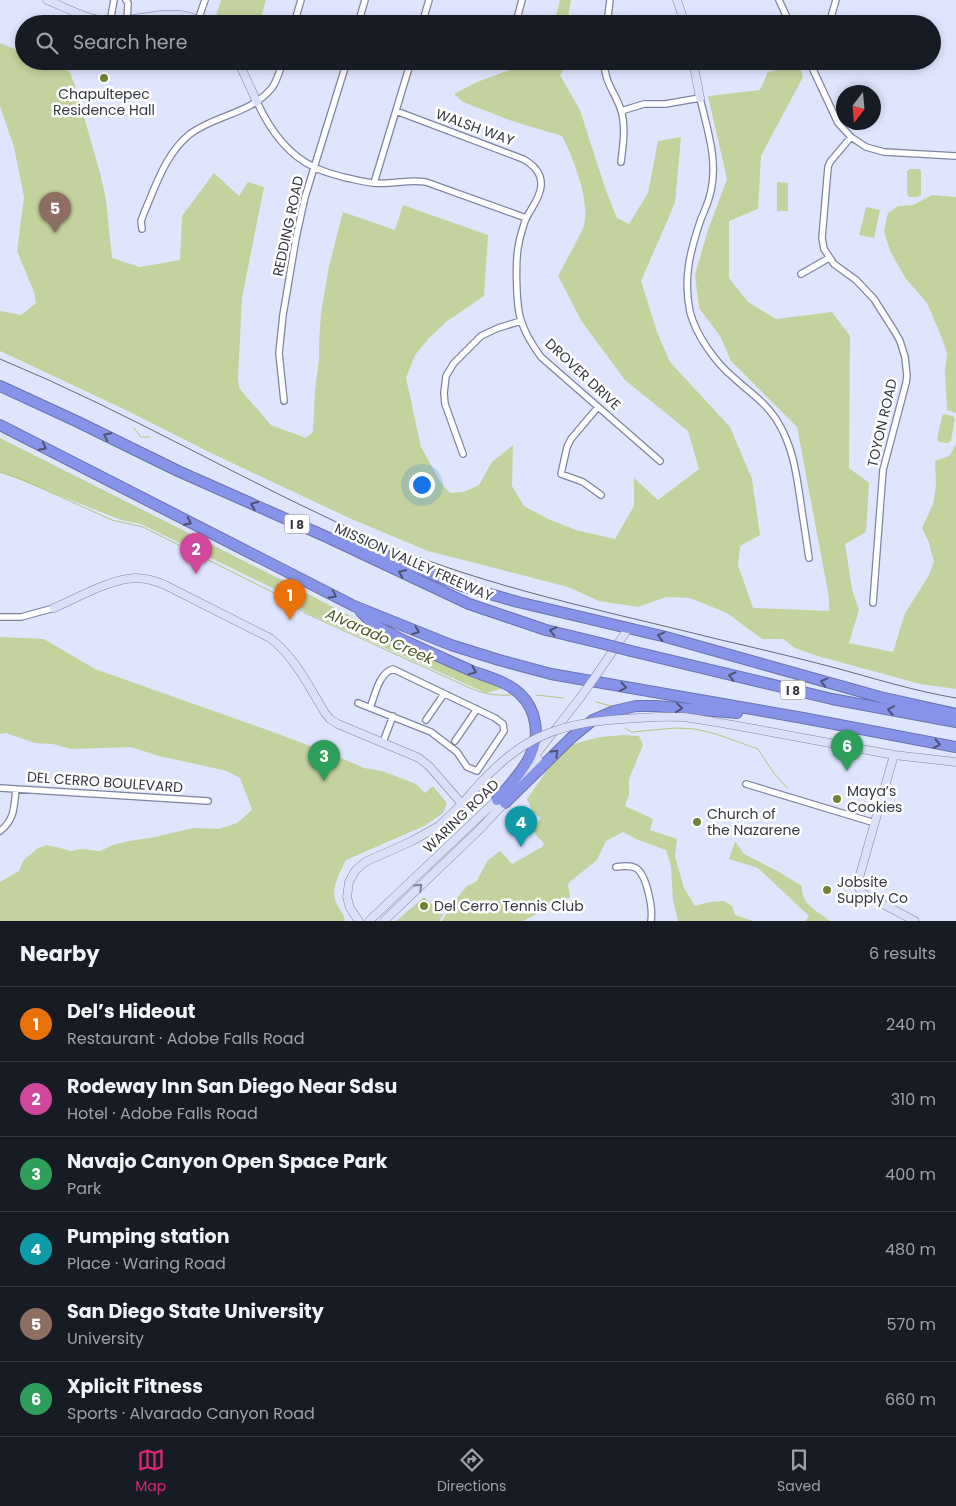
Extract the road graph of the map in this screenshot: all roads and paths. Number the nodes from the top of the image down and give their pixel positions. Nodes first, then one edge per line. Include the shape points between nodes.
1 (47, 0) edge
2 (114, 0) edge
3 (126, 0) edge
4 (205, 0) edge
5 (301, 0) edge
6 (365, 0) edge
7 (429, 0) edge
8 (522, 0) edge
9 (610, 0) edge
10 (677, 0) edge
11 (779, 0) edge
12 (836, 0) edge
13 (83, 15) edge
14 (111, 15) edge
15 (127, 15) edge
16 (166, 15) edge
17 (182, 15) edge
18 (202, 15) edge
19 (297, 15) edge
20 (361, 15) edge
21 (425, 15) edge
22 (518, 15) edge
23 (608, 15) edge
24 (682, 15) edge
25 (786, 15) edge
26 (831, 15) edge
27 (242, 70) edge
28 (279, 70) edge
29 (344, 70) edge
30 (408, 70) edge
31 (606, 70) edge
32 (695, 70) edge
33 (812, 70) edge
34 (700, 98) junction
35 (257, 102) junction
36 (396, 111) junction
37 (621, 111) junction
38 (851, 137) junction
39 (956, 156) edge
40 (621, 162) dead end
41 (314, 168) junction
42 (540, 175) joint
43 (374, 183) junction
44 (526, 218) junction
45 (142, 229) dead end
46 (829, 258) junction
47 (801, 274) dead end
48 (521, 321) junction
49 (0, 386) edge
50 (284, 401) dead end
51 (598, 407) junction
52 (0, 425) edge
53 (463, 454) dead end
54 (660, 461) dead end
55 (601, 495) dead end
56 (329, 538) junction
57 (809, 558) dead end
58 (873, 603) dead end
59 (354, 606) junction
60 (54, 608) joint
61 (0, 617) edge
62 (628, 629) junction
63 (444, 694) junction
64 (358, 703) dead end
65 (370, 708) junction
66 (477, 709) junction
67 (956, 714) edge
68 (392, 716) junction
69 (803, 718) junction
70 (426, 720) dead end
71 (956, 722) edge
72 (455, 741) dead end
73 (383, 742) junction
74 (956, 747) edge
75 (894, 755) junction
76 (956, 762) edge
77 (746, 784) dead end
78 (0, 788) edge
79 (16, 789) junction
80 (208, 801) dead end
81 (501, 802) junction
82 (462, 804) junction
83 (875, 823) junction
84 (0, 831) edge
85 (616, 867) dead end
86 (360, 921) edge
87 (369, 921) edge
88 (384, 921) edge
89 (651, 921) edge
90 (915, 921) edge

1 - 13 street
2 - 14 street
3 - 15 street
4 - 18 street
5 - 19 street
6 - 20 street
7 - 21 street
8 - 22 street
9 - 23 street
10 - 24 street
11 - 25 street
12 - 26 street
16 - 17 street
27 - 35 street
28 - 35 street via 272,88
29 - 41 street, REDDING ROAD
30 - 36 street
31 - 37 street
32 - 34 street
33 - 38 street via 838,123
34 - 37 street via 644,104
34 - 57 street via 714,162 711,191 688,265 686,291 691,314 708,350 726,371 768,408 786,436 794,458
35 - 41 street via 270,127 297,156
35 - 45 street via 206,124 179,145 166,162 141,221
36 - 42 street, WALSH WAY via 523,158
36 - 43 street
37 - 40 street via 624,132
38 - 39 street via 866,147 884,152
38 - 46 street via 828,167 822,238
41 - 43 street
41 - 50 street, REDDING ROAD via 296,238 283,314 279,353
42 - 44 street, DROVER DRIVE via 540,192
43 - 44 street via 426,182
44 - 48 street, DROVER DRIVE via 517,254
46 - 47 street
46 - 58 street, TOYON ROAD via 874,299 900,341 905,357 906,383 883,470
48 - 51 street, DROVER DRIVE via 541,357
48 - 53 street via 481,336 454,363 446,376 445,404
56 -> 49 highway, MISSION VALLEY FREEWAY / I 8 via 178,471
51 - 54 street, DROVER DRIVE
51 - 55 street via 567,448 561,474 584,482
52 -> 59 highway, I 8
56 - 62 highway via 375,551 462,586
71 -> 56 highway, MISSION VALLEY FREEWAY / I 8, bridge via 832,699 546,630 469,604
59 -> 69 highway, I 8 via 451,645 551,674
59 -> 81 highway via 375,625 509,686 524,698 535,718 534,744 531,755
60 - 61 street via 21,617
60 - 73 street via 122,580 136,578 165,585 270,638 299,669 330,719
67 -> 62 highway via 880,697
62 - 81 street, WARING ROAD, bridge
63 - 65 street via 393,669 382,676
63 - 66 street
63 - 70 street
64 - 65 street
65 - 68 street
66 - 68 street via 503,724 504,731 477,771 467,767 456,752 431,732
66 - 72 street
68 - 73 street
69 -> 74 highway, I 8
81 -> 69 highway via 593,720 614,711 656,706
73 - 82 street via 424,762
75 - 76 street
75 - 82 street, bridge via 684,717 596,721 567,726 518,749 494,767
75 - 83 street
77 - 83 street
78 - 79 street, DEL CERRO BOULEVARD
79 - 80 street, DEL CERRO BOULEVARD
79 - 84 street via 13,813 8,825
81 - 87 street, WARING ROAD
88 -> 81 street, WARING ROAD via 480,829
82 - 86 street via 427,834 365,862 355,871 347,897 350,908
83 - 90 street via 859,873 858,889
85 - 89 street via 630,866 638,869 644,877

